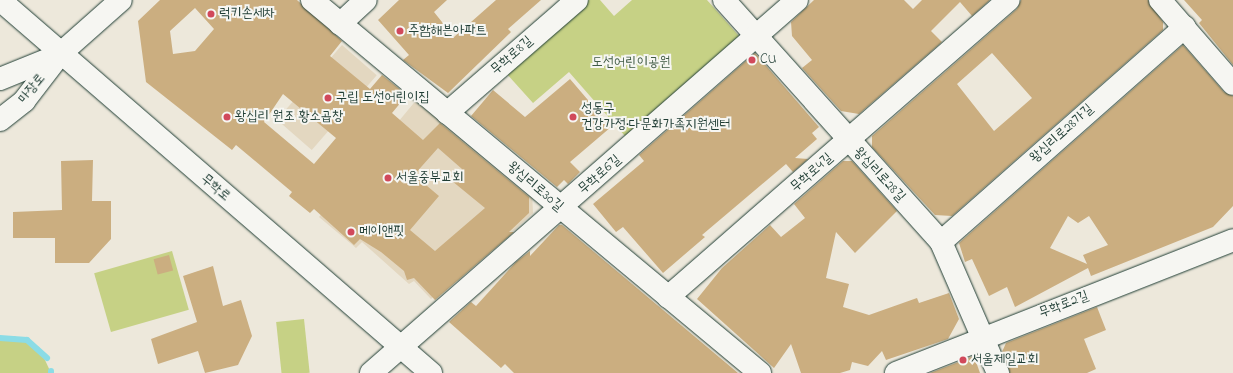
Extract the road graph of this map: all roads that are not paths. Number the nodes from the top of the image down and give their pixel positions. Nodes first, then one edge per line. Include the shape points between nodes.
1 (0, 0) edge
2 (120, 0) edge
3 (312, 0) edge
4 (366, 0) edge
5 (577, 0) edge
6 (724, 0) edge
7 (797, 0) edge
8 (1009, 0) edge
9 (1160, 0) edge
10 (340, 24) junction
11 (1184, 27) junction
12 (756, 37) junction
13 (60, 54) junction
14 (0, 78) edge
15 (1233, 84) edge
16 (447, 112) junction
17 (0, 120) edge
18 (849, 142) junction
19 (562, 209) junction
20 (1233, 240) edge
21 (941, 242) junction
22 (668, 297) junction
23 (985, 337) junction
24 (401, 347) junction
25 (371, 373) edge
26 (432, 373) edge
27 (760, 373) edge
28 (896, 373) edge
29 (998, 373) edge

1 - 13 street, 무학로
2 - 13 street, 마장로
3 - 10 street, 왕십리로30길
4 - 10 street
5 - 16 street, 무학로8길
6 - 12 street, 왕십리로28길
7 - 12 street, 무학로6길
8 - 18 street, 무학로4길
9 - 11 street
10 - 16 street, 왕십리로30길
11 - 15 street
11 - 21 street, 왕십리로28가길
12 - 18 street, 왕십리로28길
12 - 19 street, 무학로6길
13 - 14 street, 마장로
13 - 17 street, 마장로 via 24,101
13 - 24 street, 무학로
16 - 19 street, 왕십리로30길
18 - 21 street, 왕십리로28길
18 - 22 street, 무학로4길
19 - 22 street, 왕십리로30길
19 - 24 street, 무학로6길
20 - 23 street, 무학로2길
21 - 23 street, 왕십리로28길
22 - 27 street, 왕십리로30길
23 - 28 street, 무학로2길
23 - 29 street, 왕십리로28길
24 - 25 street, 무학로6길
24 - 26 street, 무학로

